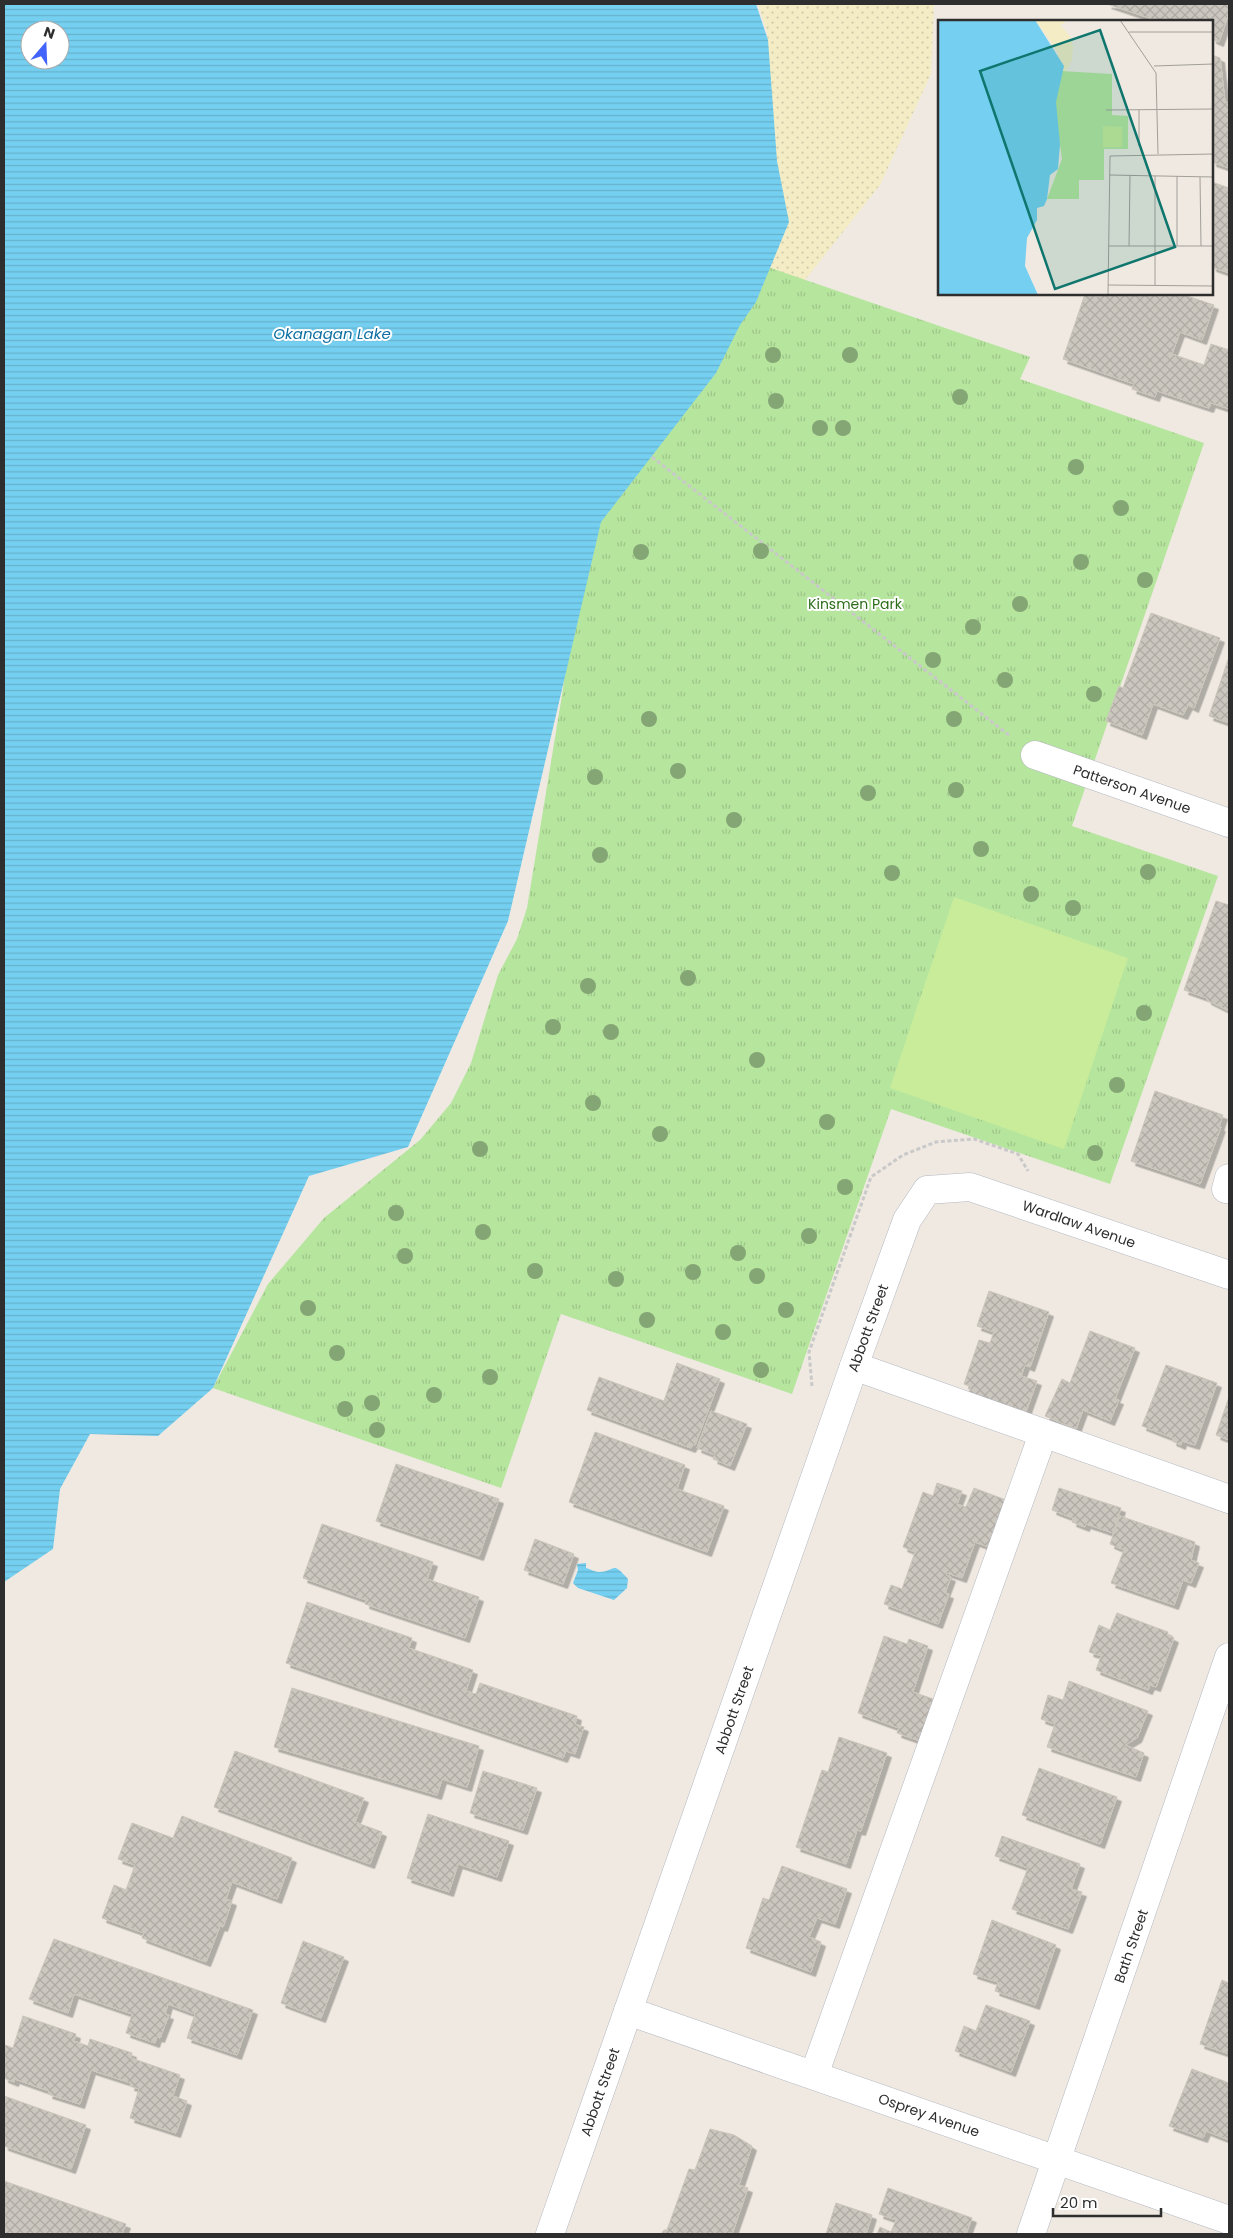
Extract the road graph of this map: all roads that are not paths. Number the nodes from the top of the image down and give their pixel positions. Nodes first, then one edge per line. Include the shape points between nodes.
1 (1035, 755) road end
2 (1229, 823) edge
3 (927, 1190) joint
4 (1229, 1275) edge
5 (854, 1366) junction
6 (1043, 1434) junction
7 (1229, 1499) edge
8 (1229, 1657) edge
9 (628, 2010) junction
10 (814, 2075) junction
11 (1058, 2160) junction
12 (1229, 2220) edge
13 (550, 2234) edge
14 (1032, 2234) edge

1 - 2 street, Patterson Avenue
3 - 4 street, Wardlaw Avenue via 970,1187
3 - 5 street, Abbott Street via 907,1220
5 - 6 street
5 - 9 street, Abbott Street
6 - 7 street
6 - 10 street
8 - 11 street, Bath Street
9 - 10 street, Osprey Avenue
9 - 13 street, Abbott Street
10 - 11 street, Osprey Avenue
11 - 12 street, Osprey Avenue
11 - 14 street, Bath Street

